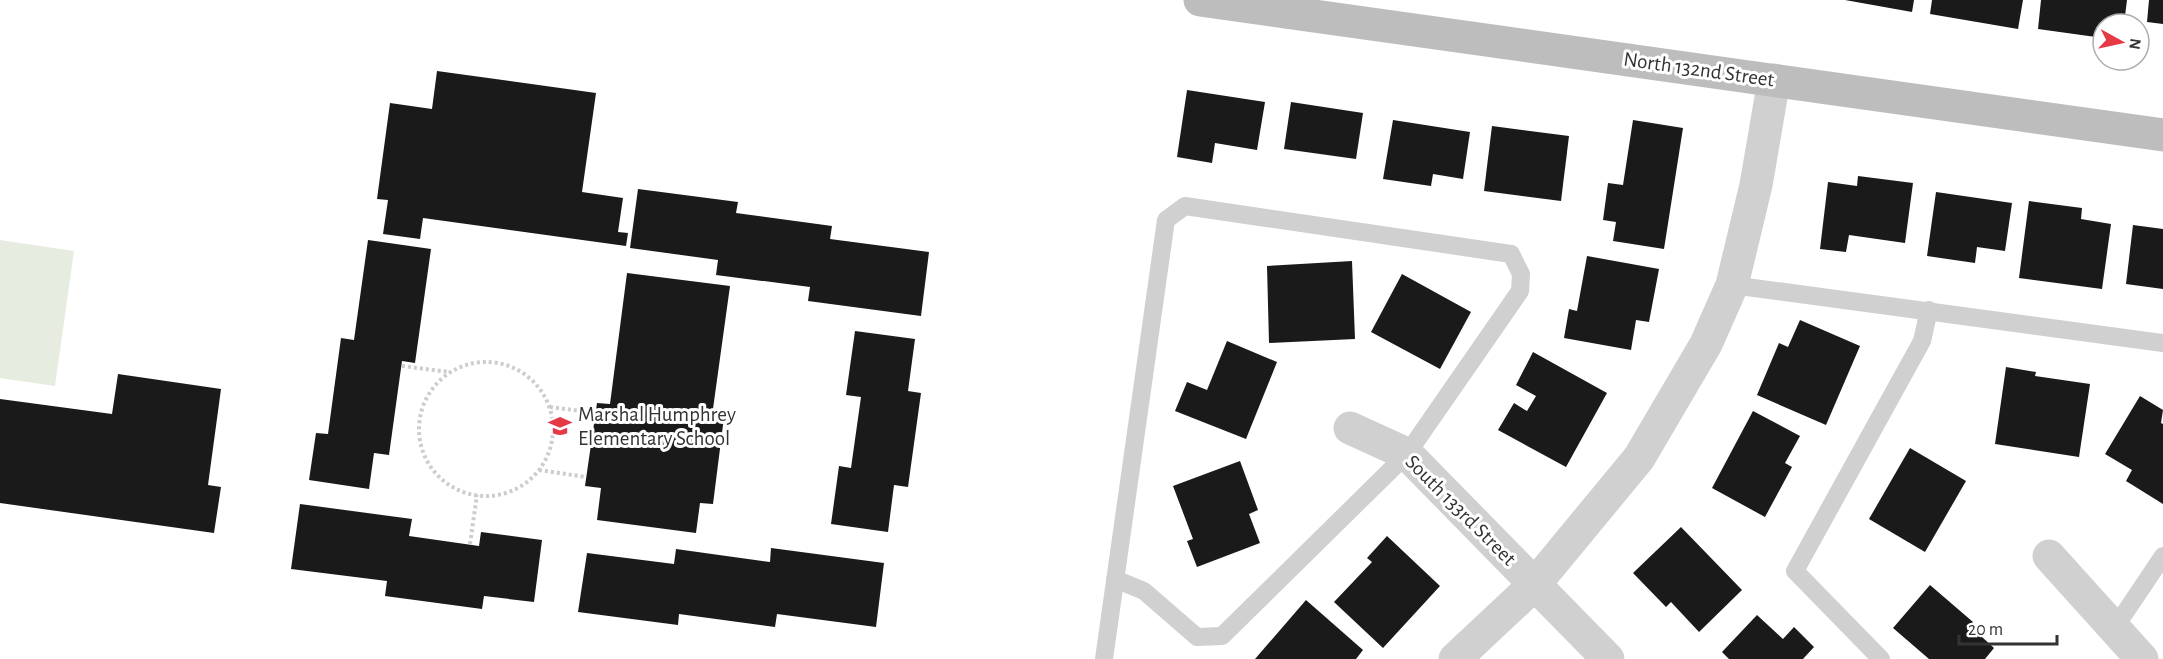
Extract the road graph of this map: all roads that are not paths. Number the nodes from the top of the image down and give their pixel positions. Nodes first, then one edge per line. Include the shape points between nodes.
1 (1200, 0) edge
2 (1235, 3) edge
3 (1774, 80) junction
4 (2163, 135) edge
5 (1732, 285) junction
6 (1929, 309) junction
7 (2163, 343) edge
8 (1350, 428) dead end
9 (1407, 454) junction
10 (2049, 556) dead end
11 (2163, 556) edge
12 (1115, 579) junction
13 (1535, 584) junction
14 (2114, 629) junction
15 (1104, 659) edge
16 (1455, 659) edge
17 (1608, 659) edge
18 (1881, 659) edge
19 (2142, 659) edge

1 - 2 street, North 132nd Street
2 - 3 street, North 132nd Street
3 - 4 street, North 132nd Street
3 - 5 street via 1756,185
5 - 6 lane
5 - 13 street via 1706,344 1639,458
6 - 7 lane
6 - 18 lane via 1922,341 1796,571
8 - 9 street, South 133rd Street
9 - 12 lane via 1222,636 1197,637 1144,591
9 - 12 lane via 1520,291 1521,274 1511,255 1185,206 1166,220
9 - 13 street, South 133rd Street
10 - 14 street
11 - 14 lane
12 - 15 lane
13 - 16 street
13 - 17 street, South 133rd Street
14 - 19 street

